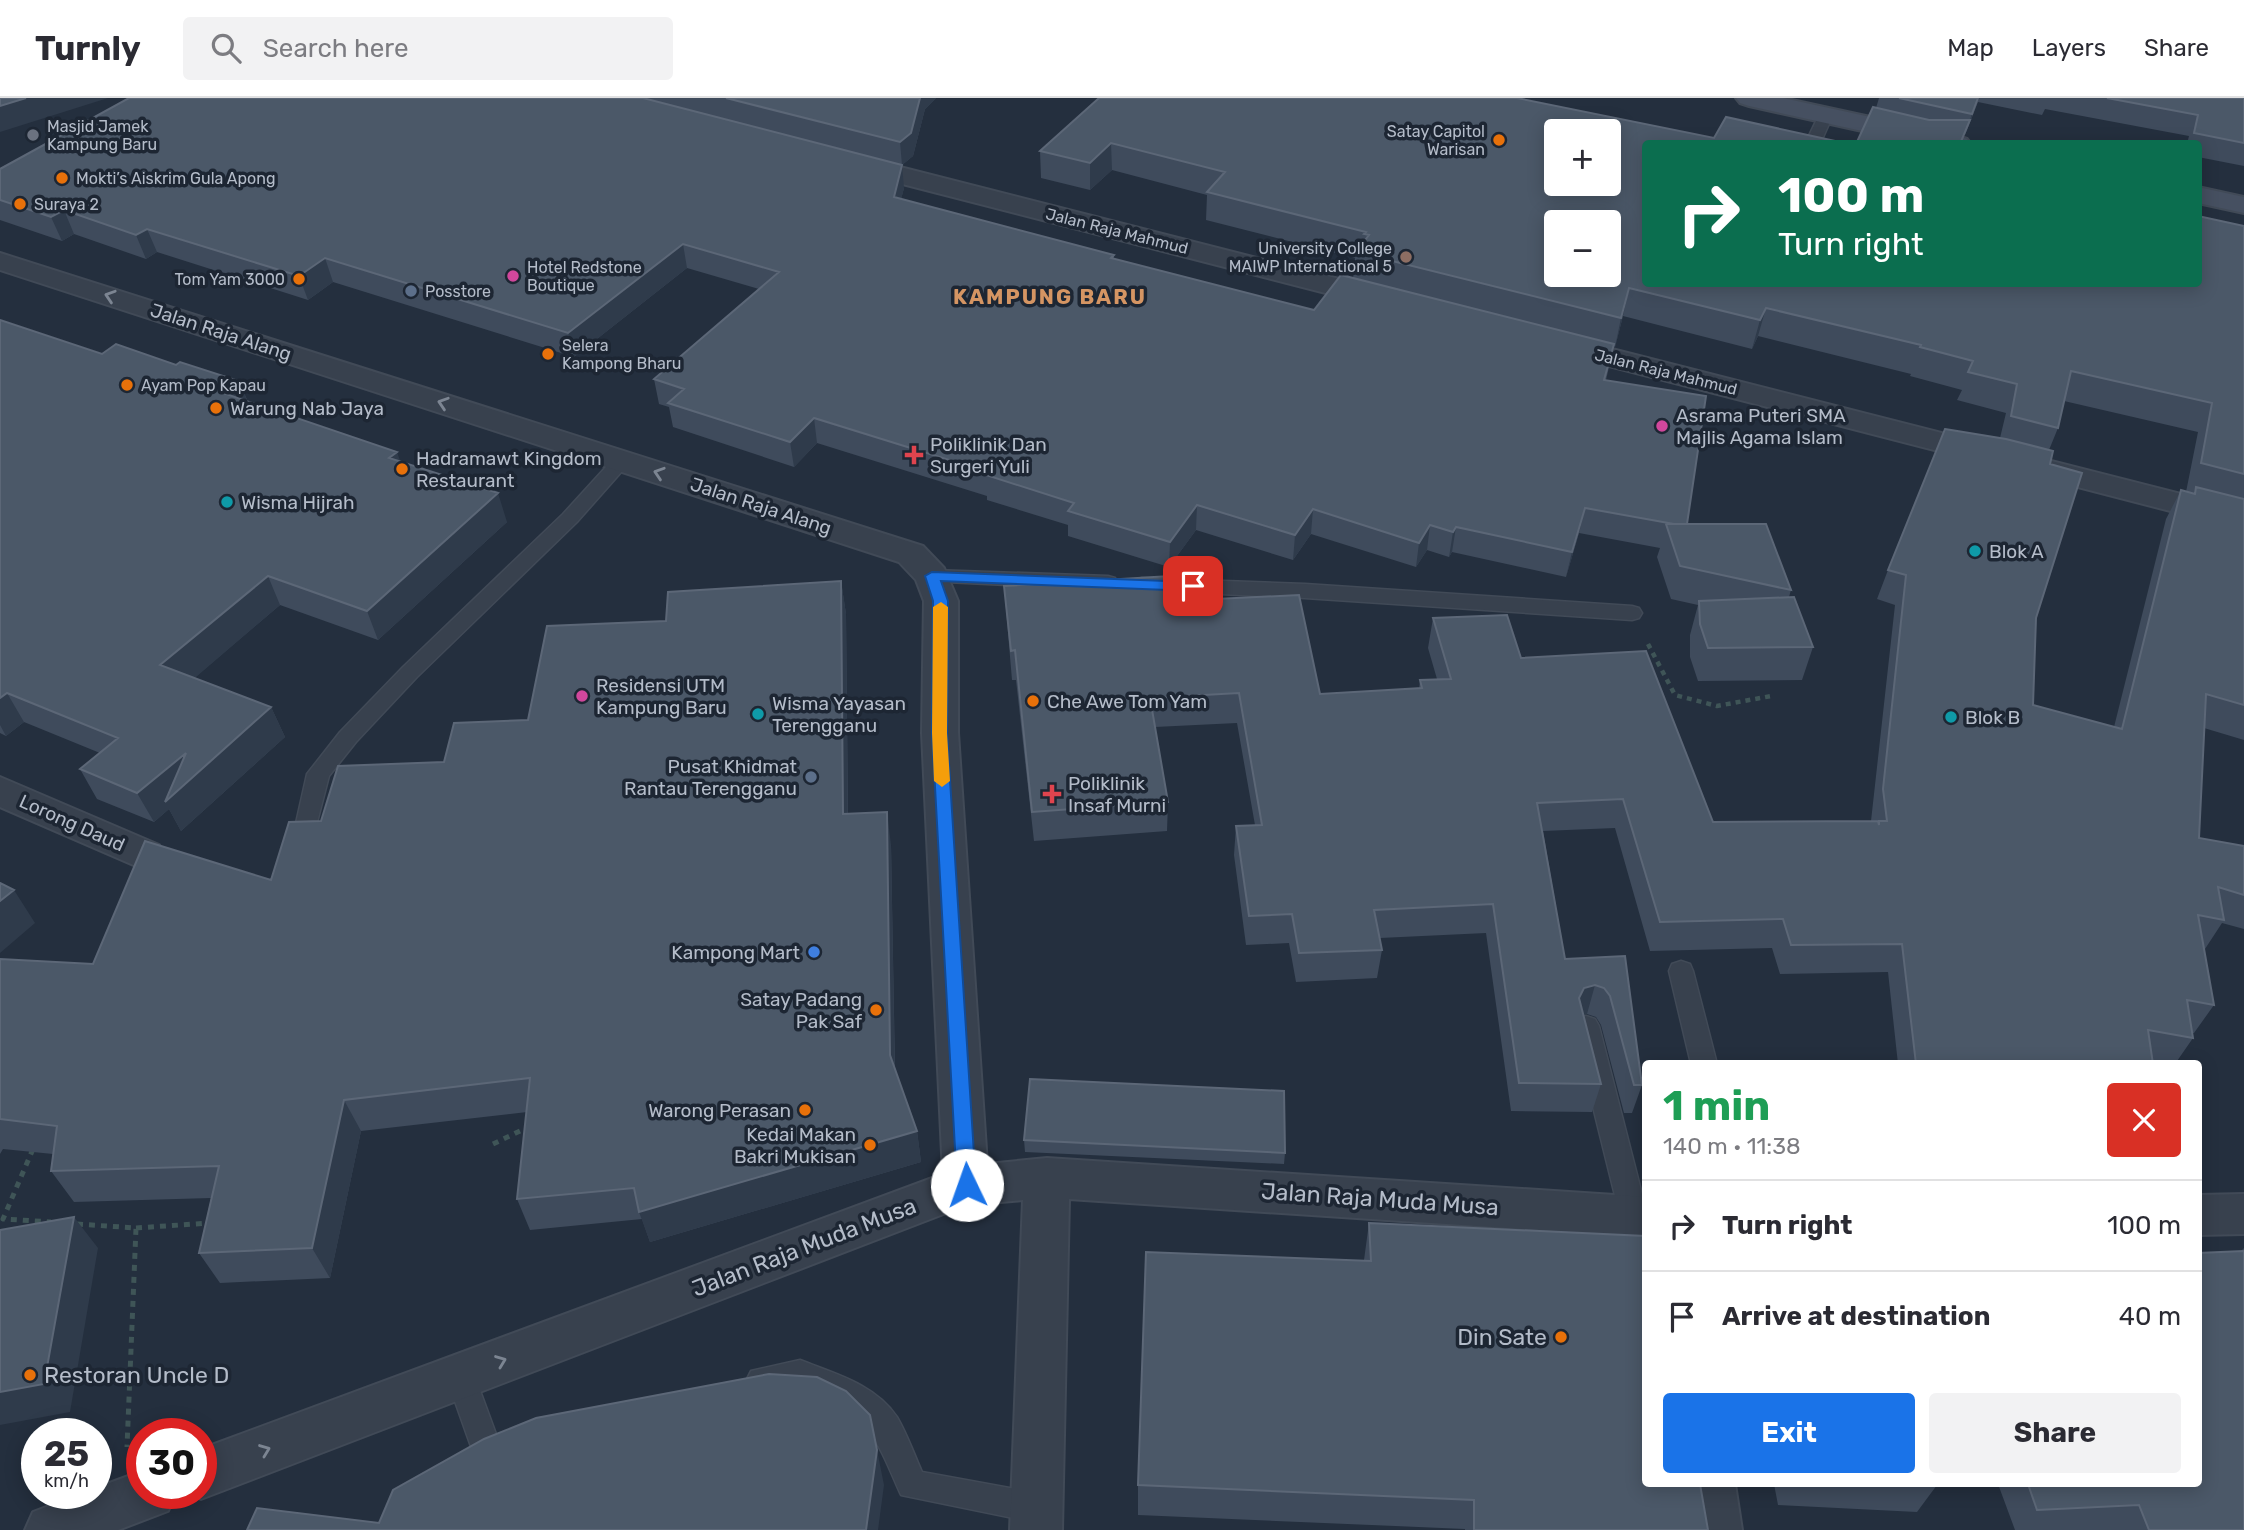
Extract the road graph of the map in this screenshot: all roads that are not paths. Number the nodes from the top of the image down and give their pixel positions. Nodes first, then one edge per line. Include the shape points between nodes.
1 (1749, 98) edge
2 (1826, 115) junction
3 (1814, 140) edge
4 (1940, 140) edge
5 (828, 157) edge
6 (2202, 196) edge
7 (2244, 205) edge
8 (0, 261) edge
9 (1408, 306) edge
10 (1530, 337) edge
11 (622, 461) junction
12 (2244, 520) edge
13 (932, 576) junction
14 (1633, 613) road end
15 (0, 791) edge
16 (305, 832) edge
17 (145, 855) edge
18 (1681, 971) dead end
19 (1586, 1026) edge
20 (1702, 1060) edge
21 (1047, 1178) junction
22 (967, 1185) junction
23 (2244, 1214) edge
24 (2202, 1215) edge
25 (1639, 1217) edge
26 (461, 1376) junction
27 (738, 1384) edge
28 (525, 1448) edge
29 (217, 1468) edge
30 (1709, 1487) edge
31 (126, 1502) edge
32 (1037, 1519) edge
33 (51, 1530) edge
34 (1716, 1530) edge

1 - 2 street
2 - 3 lane
2 - 4 street
5 - 9 street, Jalan Raja Mahmud
6 - 7 street
11 -> 8 street, Jalan Raja Alang
10 - 12 street, Jalan Raja Mahmud
13 -> 11 street, Jalan Raja Alang via 911,554
11 - 16 lane via 348,737 318,774
13 - 14 lane via 1305,590
13 - 22 street via 941,601 940,733
15 - 17 street, Lorong Daud
18 - 20 lane
19 - 25 lane
21 - 22 street, Jalan Raja Muda Musa
21 - 25 street, Jalan Raja Muda Musa
21 - 32 street
26 -> 22 street, Jalan Raja Muda Musa
23 - 24 street
26 - 28 lane via 479,1469
29 -> 26 street, Jalan Raja Muda Musa
27 - 32 lane via 800,1374 850,1393 886,1427 912,1485
30 - 34 street
31 - 33 street

